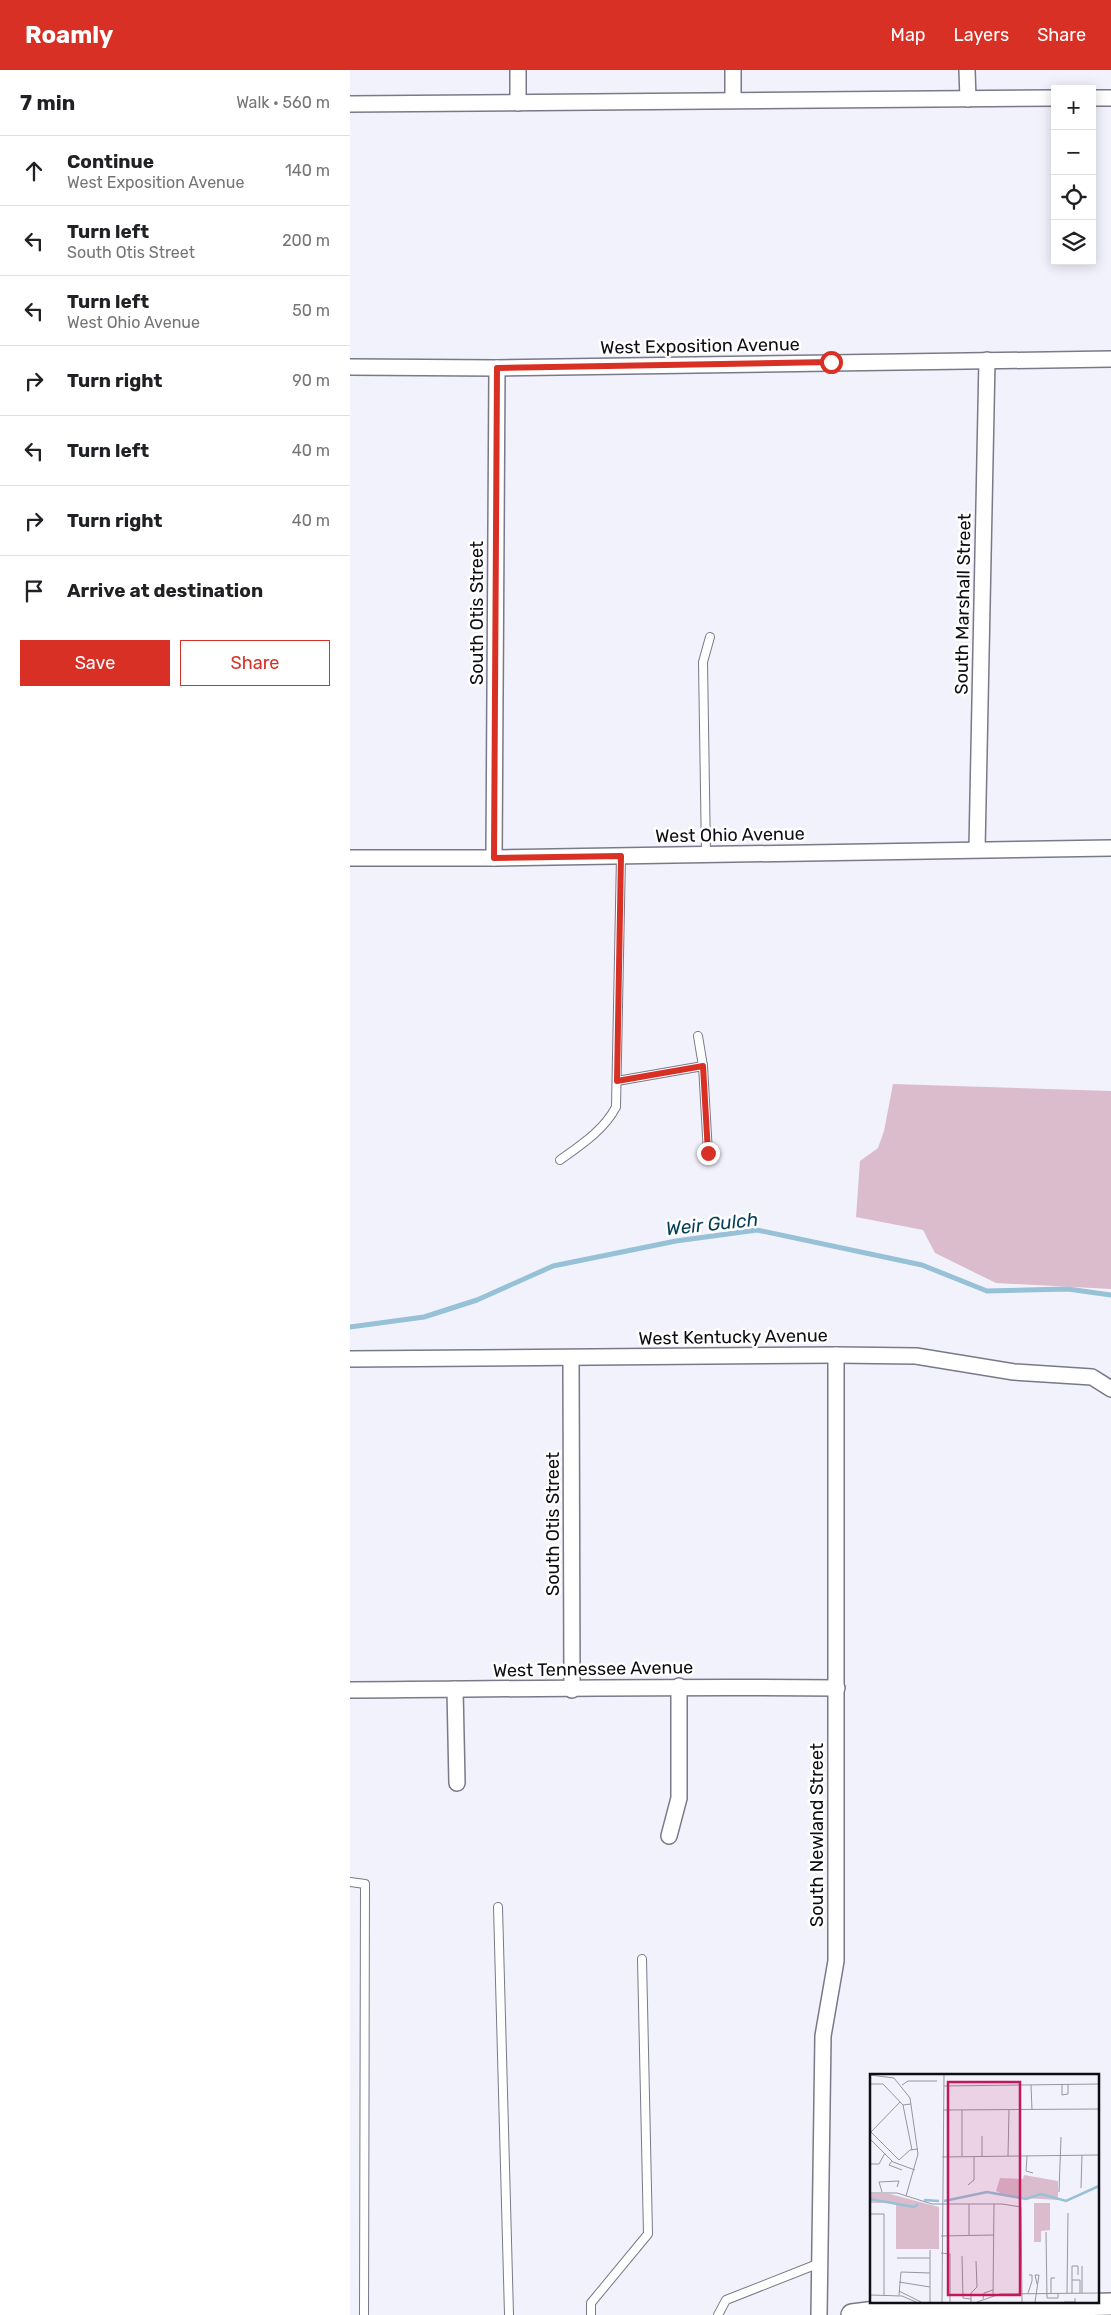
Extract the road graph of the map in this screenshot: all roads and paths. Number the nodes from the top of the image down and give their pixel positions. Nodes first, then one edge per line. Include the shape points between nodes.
1 (518, 70) edge
2 (733, 70) edge
3 (967, 70) edge
4 (1051, 98) edge
5 (1096, 98) edge
6 (1111, 98) edge
7 (968, 99) junction
8 (733, 100) junction
9 (518, 102) junction
10 (350, 104) edge
11 (1111, 359) edge
12 (986, 360) junction
13 (350, 367) edge
14 (497, 368) junction
15 (710, 637) dead end
16 (1111, 848) edge
17 (977, 849) junction
18 (706, 854) junction
19 (621, 856) junction
20 (350, 858) edge
21 (494, 858) junction
22 (698, 1036) dead end
23 (703, 1066) junction
24 (617, 1081) junction
25 (708, 1153) dead end
26 (560, 1160) dead end
27 (836, 1355) junction
28 (571, 1358) junction
29 (350, 1359) edge
30 (1111, 1389) edge
31 (679, 1686) junction
32 (837, 1688) junction
33 (350, 1690) edge
34 (455, 1690) junction
35 (572, 1690) junction
36 (457, 1784) dead end
37 (668, 1836) dead end
38 (350, 1882) edge
39 (498, 1907) dead end
40 (642, 1958) dead end
41 (820, 2262) junction
42 (1030, 2303) edge
43 (1111, 2304) edge
44 (364, 2315) edge
45 (509, 2315) edge
46 (591, 2315) edge
47 (718, 2315) edge
48 (819, 2315) edge
49 (852, 2315) edge

1 - 9 street
2 - 8 street
3 - 7 street
4 - 7 street
5 - 6 street
7 - 8 street
8 - 9 street
9 - 10 street
11 - 12 street, West Exposition Avenue
12 - 14 street, West Exposition Avenue
12 - 17 street, South Marshall Street
13 - 14 street, West Exposition Avenue
14 - 21 street, South Otis Street
15 - 18 lane via 703,662
16 - 17 street, West Ohio Avenue
17 - 18 street, West Ohio Avenue
18 - 19 street, West Ohio Avenue
19 - 21 street, West Ohio Avenue
19 - 24 lane
20 - 21 street, West Ohio Avenue
22 - 23 lane
23 - 24 lane
23 - 25 lane
24 - 26 lane via 616,1107 611,1117 591,1138
27 - 28 street, West Kentucky Avenue
27 - 30 street, West Kentucky Avenue via 916,1356 1014,1372 1092,1377
27 - 32 street, South Newland Street
28 - 29 street, West Kentucky Avenue
28 - 35 street, South Otis Street
31 - 32 street, West Tennessee Avenue
31 - 35 street, West Tennessee Avenue
31 - 37 street via 679,1798
32 - 41 street, South Newland Street via 836,1961 824,2036
33 - 34 street, West Tennessee Avenue
34 - 35 street, West Tennessee Avenue
34 - 36 street
38 - 44 lane via 365,1884
39 - 45 lane
40 - 46 lane via 648,2234 591,2303
41 - 47 lane via 726,2300
41 - 48 street, South Newland Street
42 - 43 main road
42 - 49 main road

